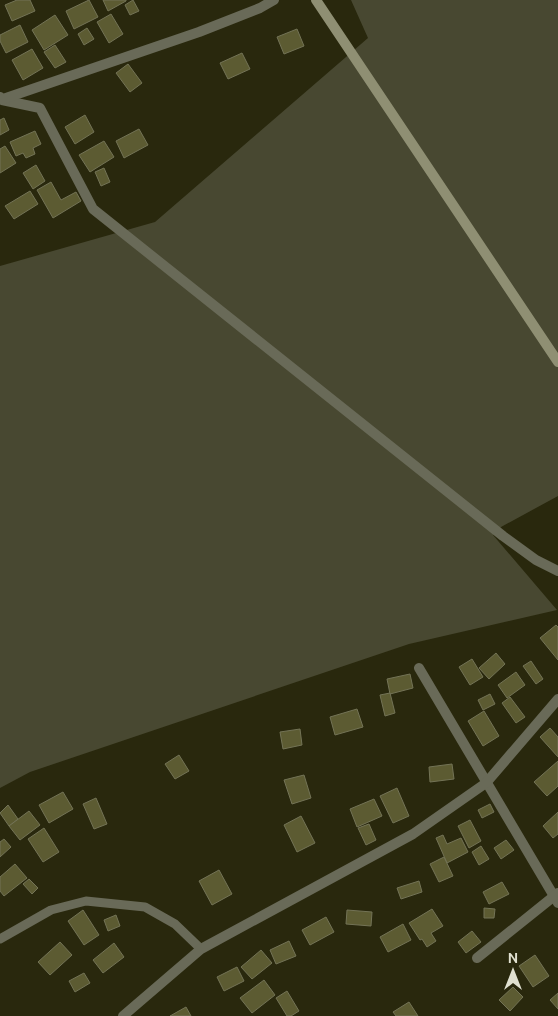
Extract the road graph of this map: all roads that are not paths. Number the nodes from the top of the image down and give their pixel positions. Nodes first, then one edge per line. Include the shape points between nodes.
1 (274, 0) edge
2 (316, 0) edge
3 (1, 99) edge
4 (558, 362) edge
5 (558, 571) edge
6 (419, 668) dead end
7 (558, 700) edge
8 (486, 783) junction
9 (557, 898) edge
10 (0, 939) edge
11 (201, 949) junction
12 (477, 958) dead end
13 (123, 1016) edge

1 - 3 street via 200,32
2 - 4 street
3 - 5 street via 40,108 93,209 503,536 536,560
6 - 8 street
7 - 8 street
8 - 9 street
8 - 11 street via 414,834
9 - 12 street
10 - 11 lane via 51,910 86,901 145,907 175,924
11 - 13 street

